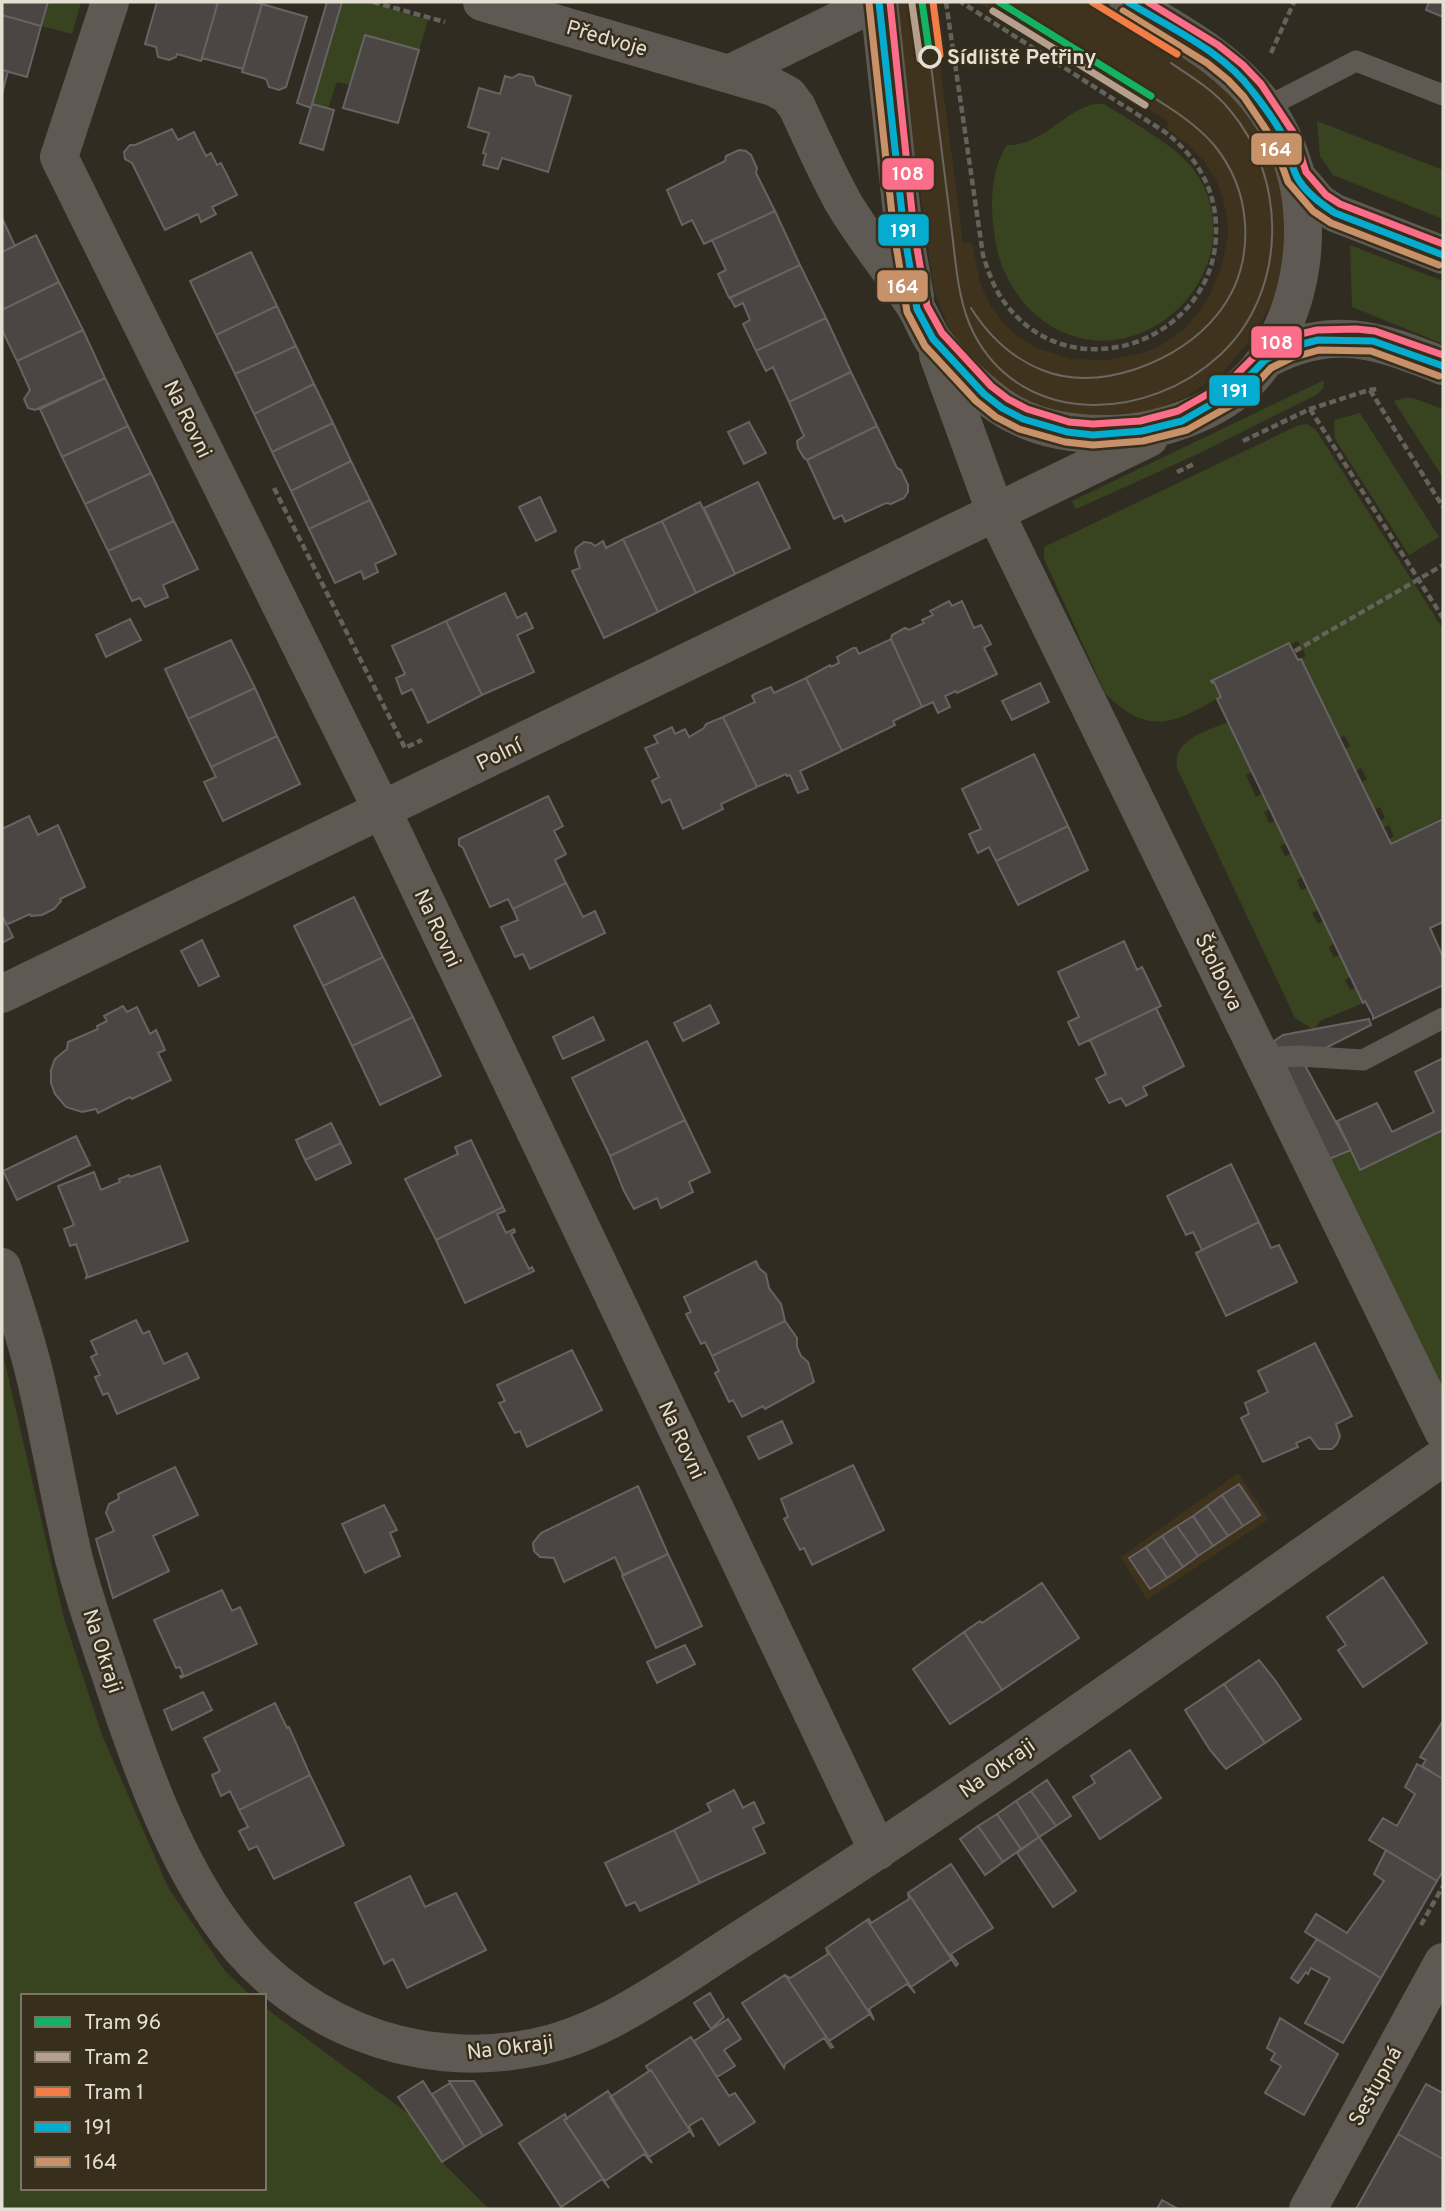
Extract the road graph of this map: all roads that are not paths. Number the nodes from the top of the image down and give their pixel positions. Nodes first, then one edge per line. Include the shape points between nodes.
1 (110, 2) edge
2 (482, 2) edge
3 (868, 2) edge
4 (879, 2) edge
5 (1128, 2) edge
6 (731, 74) junction
7 (1443, 95) edge
8 (1265, 108) junction
9 (1297, 177) junction
10 (1443, 255) edge
11 (925, 324) junction
12 (1265, 360) junction
13 (1443, 366) edge
14 (1182, 421) junction
15 (996, 514) junction
16 (382, 810) junction
17 (2, 994) edge
18 (1443, 1018) edge
19 (1262, 1058) junction
20 (2, 1267) edge
21 (1443, 1431) edge
22 (1443, 1457) edge
23 (878, 1851) junction
24 (1443, 1962) edge
25 (1308, 2209) edge

1 - 16 street, Na Rovni via 59,156
2 - 6 street, Předvoje
3 - 6 street
4 - 11 street via 904,232
5 - 8 street via 1213,54
6 - 11 street, Předvoje via 788,95 843,202
7 - 8 lane via 1356,61
8 - 9 street via 1284,138
9 - 10 street via 1319,203 1335,213
9 - 12 street via 1303,206 1299,279
11 - 14 street via 984,394 1045,426 1093,435 1142,431
11 - 15 street, Štolbova
12 - 13 street via 1318,340 1356,339 1395,347
12 - 14 street via 1236,390
14 - 15 street, Polní
15 - 16 street, Polní
15 - 19 street, Štolbova
16 - 17 street, Polní
16 - 23 street, Na Rovni
18 - 19 lane via 1363,1060
19 - 21 street, Štolbova
20 - 23 street, Na Okraji via 36,1379 74,1559 161,1815 190,1873 241,1950 274,1983 308,2007 398,2045 442,2053 533,2048 580,2036 652,1997
22 - 23 street, Na Okraji
24 - 25 street, Sestupná

